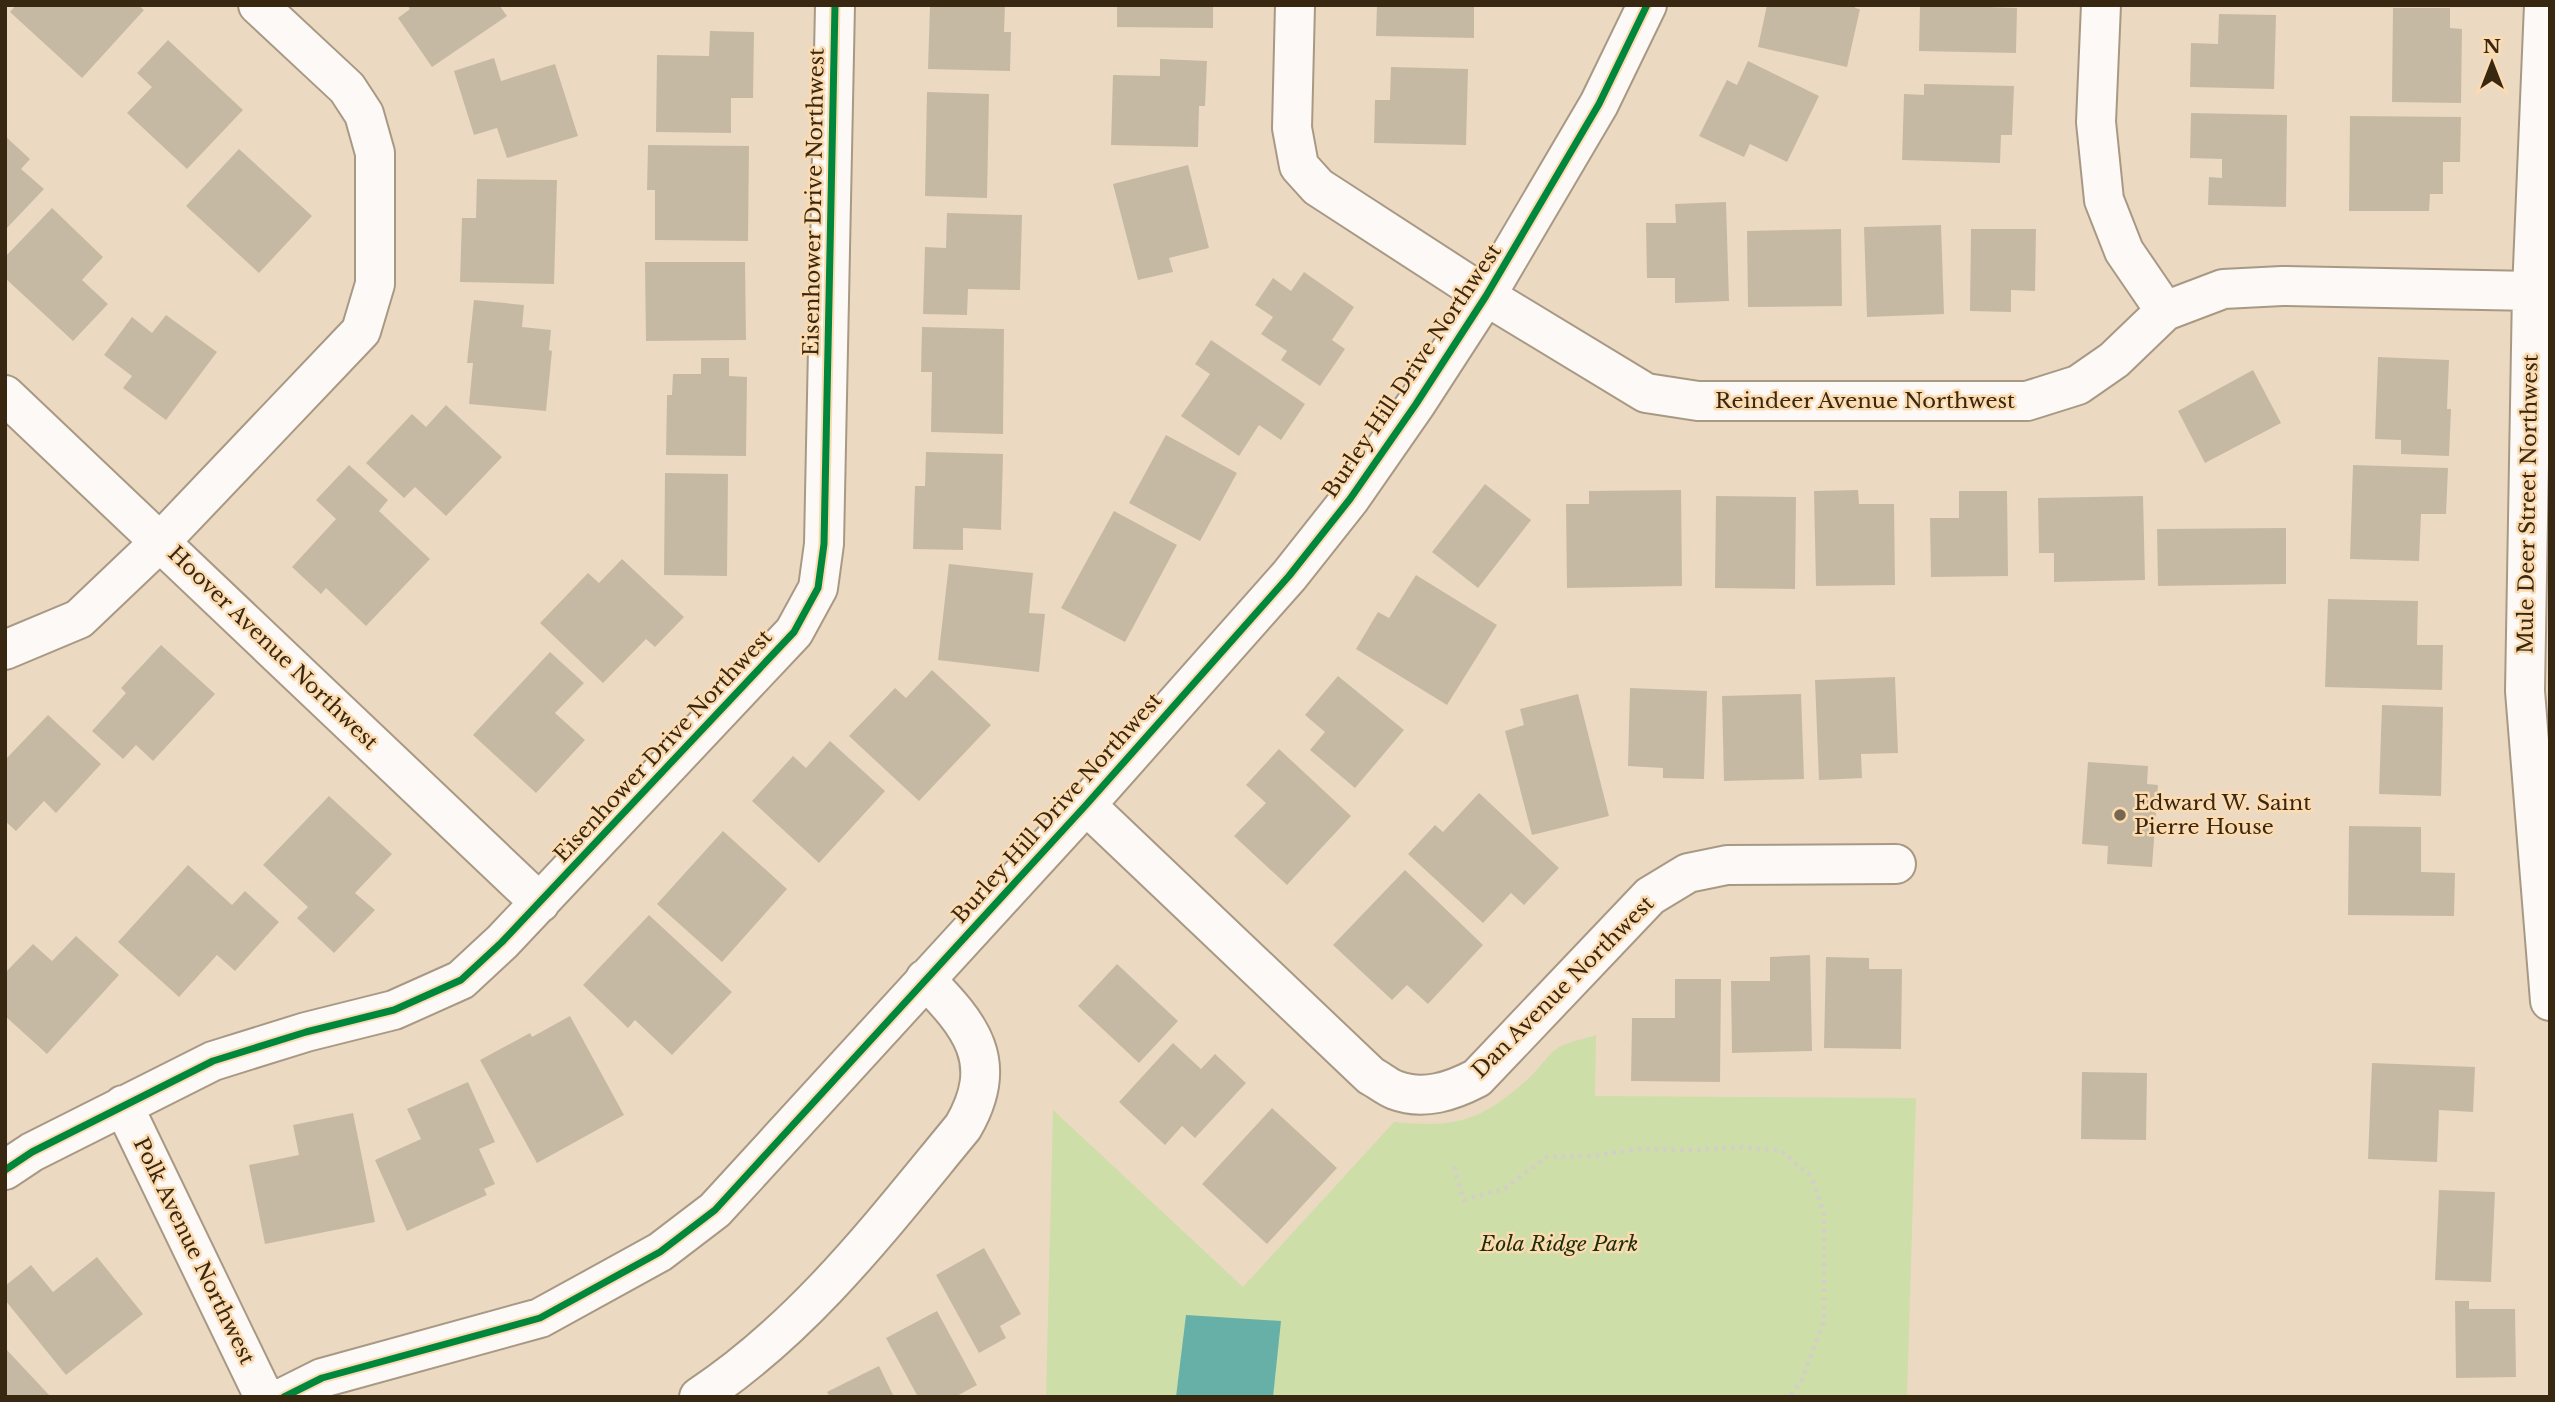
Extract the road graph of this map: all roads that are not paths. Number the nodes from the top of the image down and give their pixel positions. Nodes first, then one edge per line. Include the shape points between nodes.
1 (258, 5) edge
2 (835, 5) edge
3 (1295, 5) edge
4 (1647, 5) edge
5 (2101, 5) edge
6 (2543, 5) edge
7 (2532, 291) junction
8 (1486, 296) junction
9 (2165, 311) junction
10 (5, 395) edge
11 (161, 541) junction
12 (5, 650) edge
13 (1086, 805) junction
14 (1896, 864) dead end
15 (540, 902) junction
16 (925, 979) junction
17 (2550, 1001) edge
18 (123, 1105) junction
19 (5, 1170) edge
20 (264, 1397) edge
21 (284, 1397) edge
22 (699, 1397) edge

1 - 11 street via 347,88 364,114 375,153 375,284 361,331
2 - 15 street, Eisenhower Drive Northwest via 824,544 818,588 793,632
3 - 8 street, Reindeer Avenue Northwest via 1292,128 1299,166 1318,187
4 - 8 street, Burley Hill Drive Northwest via 1600,104
5 - 9 street via 2096,122 2104,200 2124,250
6 - 7 street, Mule Deer Street Northwest
7 - 9 street, Reindeer Avenue Northwest via 2270,286 2223,289
7 - 17 street, Mule Deer Street Northwest via 2525,691
8 - 9 street, Reindeer Avenue Northwest via 1646,393 1698,401 2027,401 2078,385 2114,360
8 - 13 street, Burley Hill Drive Northwest via 1350,499 1289,576
10 - 11 street, Hoover Avenue Northwest
11 - 12 street via 79,620
11 - 15 street, Hoover Avenue Northwest
13 - 14 street, Dan Avenue Northwest via 1371,1076 1396,1090 1418,1094 1449,1092 1477,1078 1650,896 1688,873 1727,866
13 - 16 street, Burley Hill Drive Northwest
15 - 18 street, Eisenhower Drive Northwest via 461,980 394,1010 213,1060
16 - 21 street, Burley Hill Drive Northwest via 715,1210 660,1252 540,1318 323,1378
16 - 22 street via 972,1034 980,1063 978,1094 963,1127 820,1296 773,1340
18 - 19 street, Eisenhower Drive Northwest
18 - 20 street, Polk Avenue Northwest

